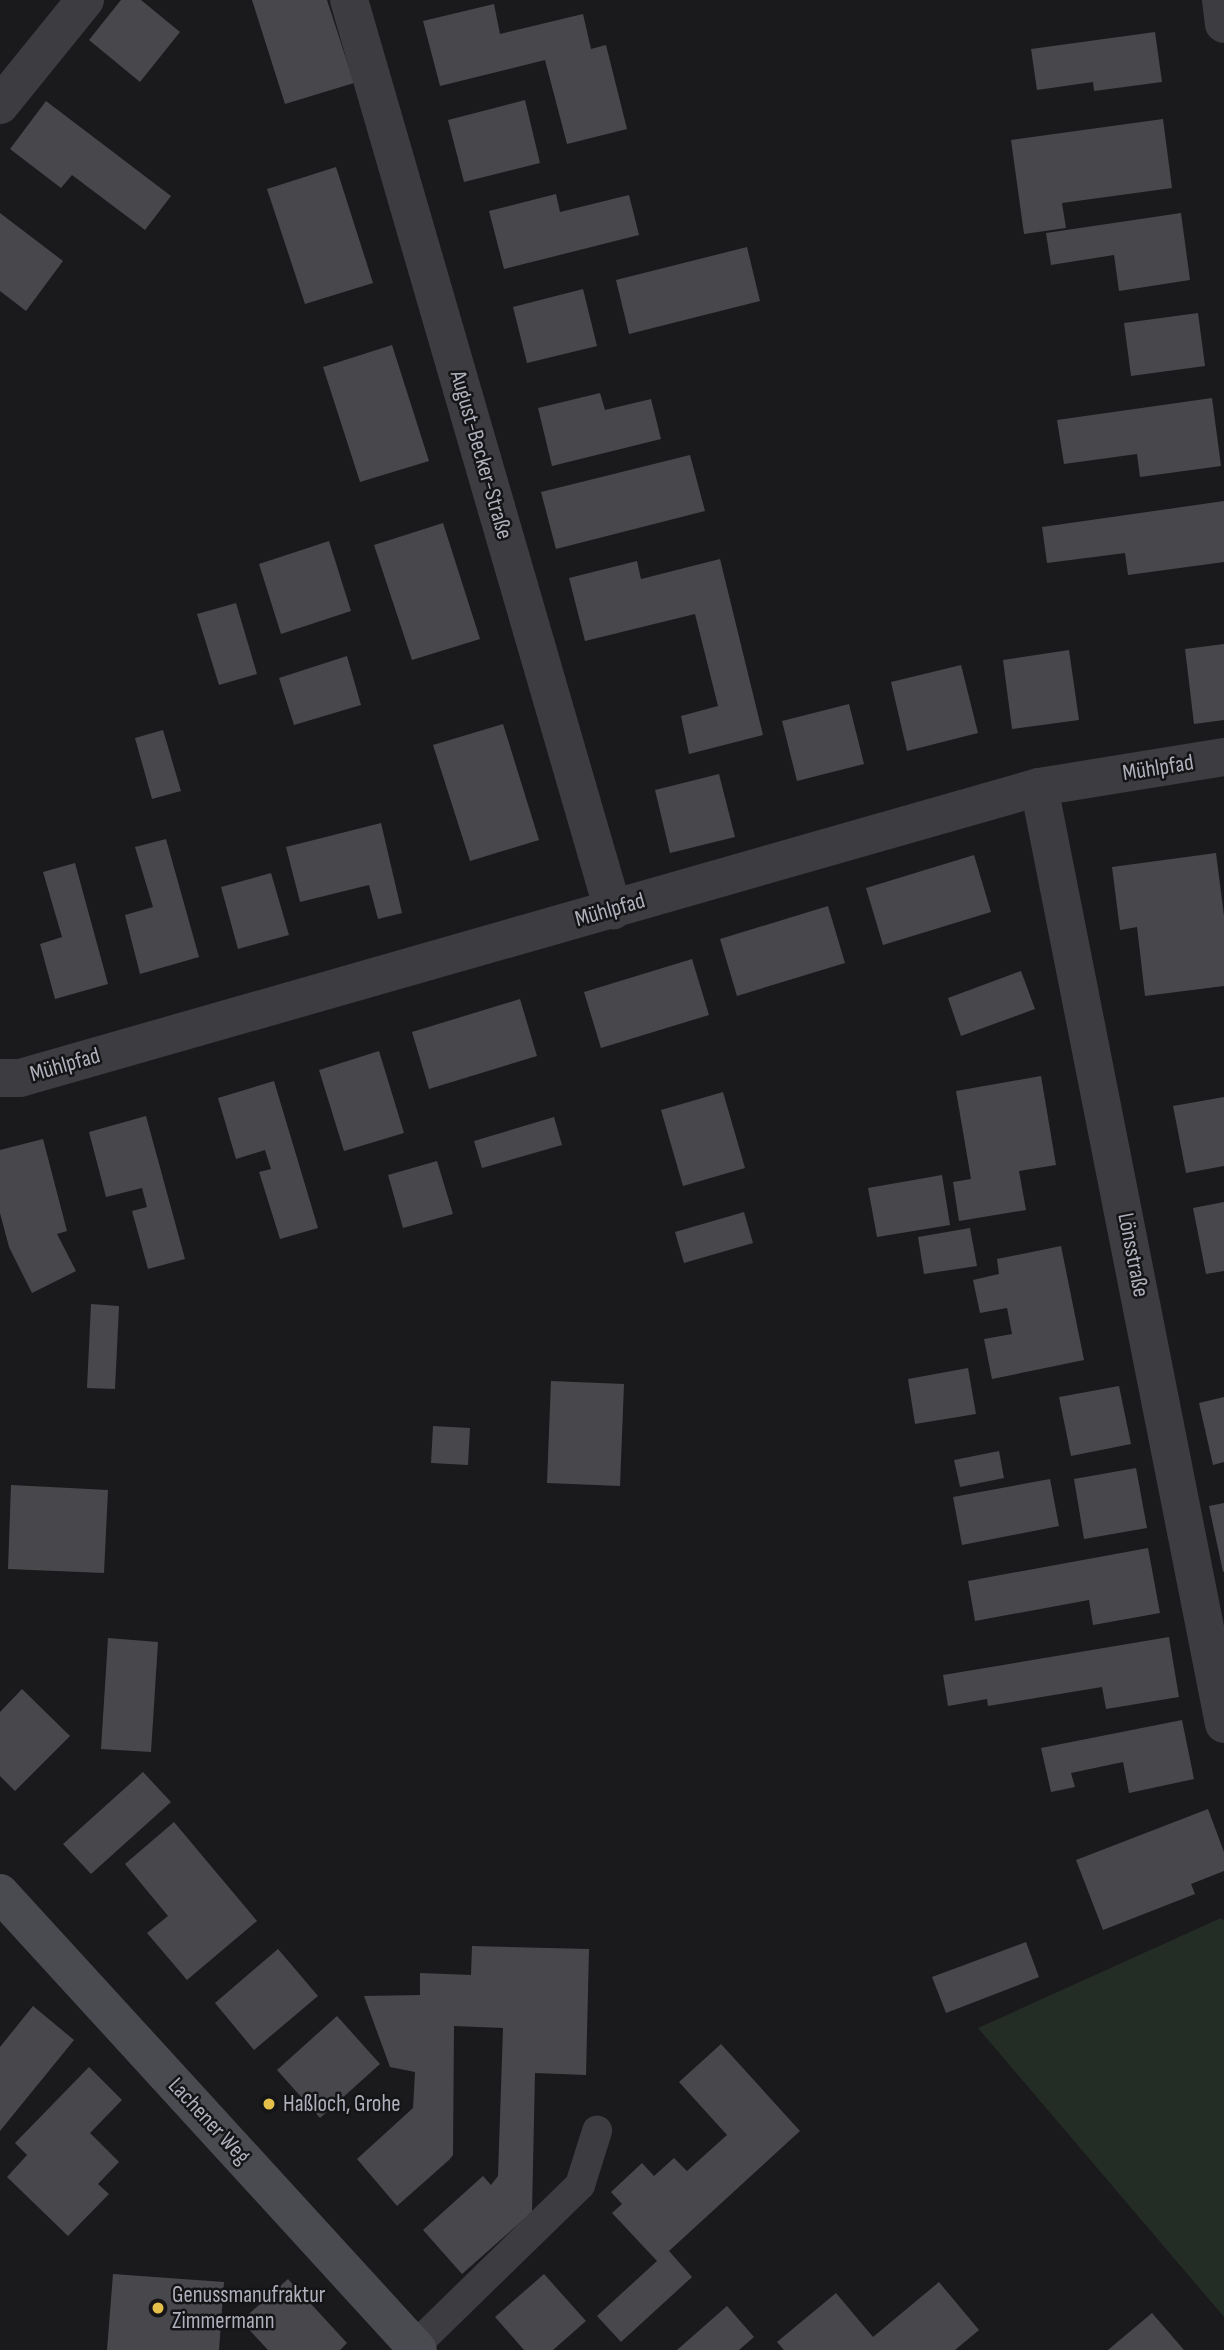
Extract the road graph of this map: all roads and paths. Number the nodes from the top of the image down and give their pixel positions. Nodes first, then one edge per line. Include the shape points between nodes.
1 (85, 0) edge
2 (349, 0) edge
3 (1221, 0) edge
4 (1224, 24) edge
5 (0, 104) edge
6 (1224, 757) edge
7 (1039, 787) junction
8 (613, 910) junction
9 (0, 1078) edge
10 (1224, 1724) edge
11 (0, 1893) edge
12 (597, 2131) dead end
13 (417, 2348) edge

1 - 5 street
2 - 8 street, August-Becker-Straße
3 - 4 street
6 - 7 street, Mühlpfad
7 - 8 street, Mühlpfad
7 - 10 street, Lönsstraße
8 - 9 street, Mühlpfad via 20,1078
11 - 13 main road, Lachener Weg
12 - 13 lane via 580,2185

